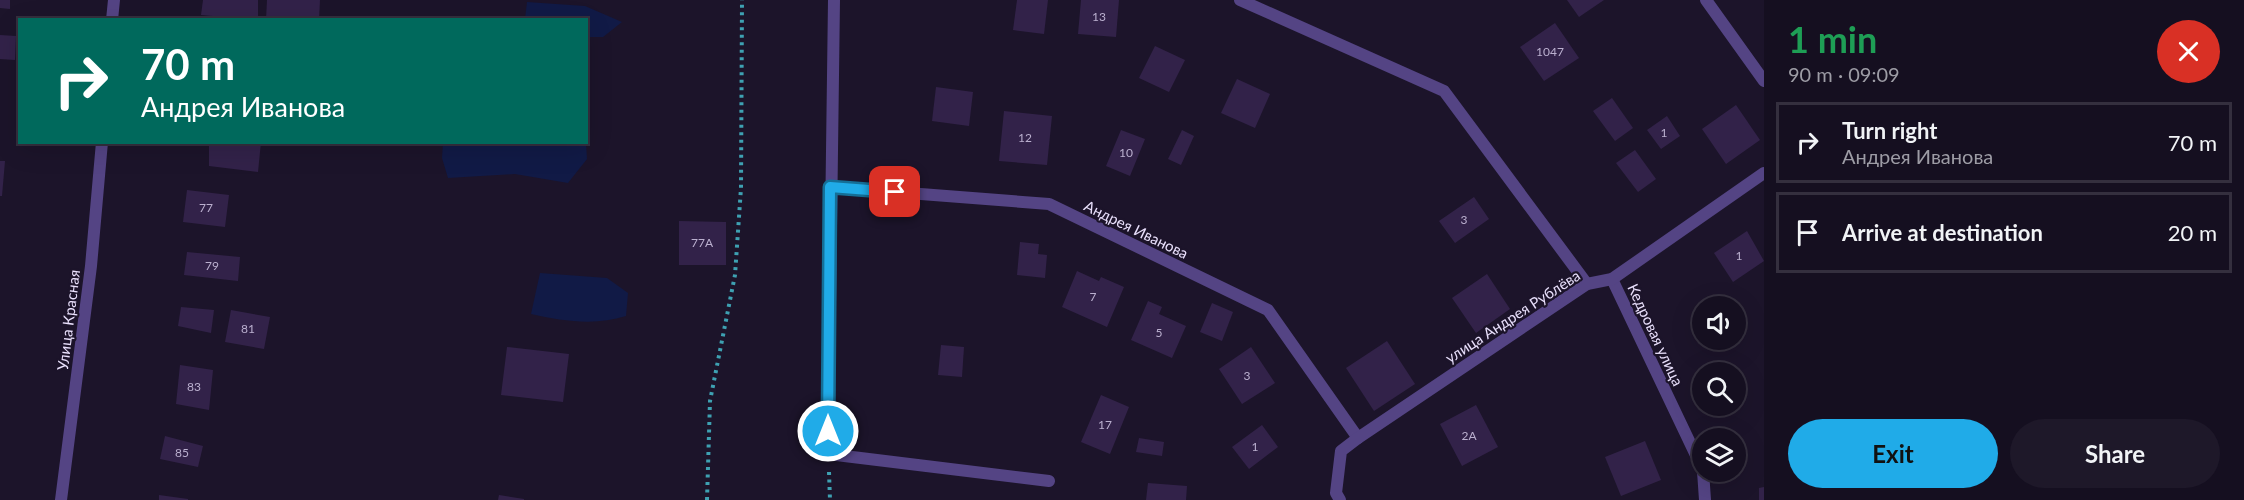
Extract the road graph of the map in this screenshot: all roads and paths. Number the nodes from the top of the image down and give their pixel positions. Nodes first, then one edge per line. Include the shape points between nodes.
1 (114, 0) edge
2 (742, 0) edge
3 (834, 0) edge
4 (1240, 0) edge
5 (1706, 0) edge
6 (112, 18) edge
7 (1764, 81) edge
8 (102, 144) edge
9 (1764, 173) edge
10 (830, 187) junction
11 (1612, 279) junction
12 (1587, 284) junction
13 (1358, 438) junction
14 (1692, 447) edge
15 (828, 454) junction
16 (1049, 481) dead end
17 (1704, 482) edge
18 (61, 500) edge
19 (707, 500) edge
20 (830, 500) edge
21 (1340, 500) edge
22 (1705, 500) edge

1 - 6 street
2 - 19 path via 741,188 735,275 710,401
3 - 10 street
4 - 12 street via 1444,91
5 - 7 street
8 - 18 street, Улица Красная via 91,266
9 - 11 street, улица Андрея Рублёва
10 - 13 street, Андрея Иванова via 1049,204 1269,310
10 - 15 street
11 - 12 street, улица Андрея Рублёва
11 - 14 street, Кедровая улица
12 - 13 street, улица Андрея Рублёва
13 - 21 street, улица Андрея Рублёва via 1341,451 1336,493
15 - 16 street
15 - 20 path
17 - 22 street, Кедровая улица

